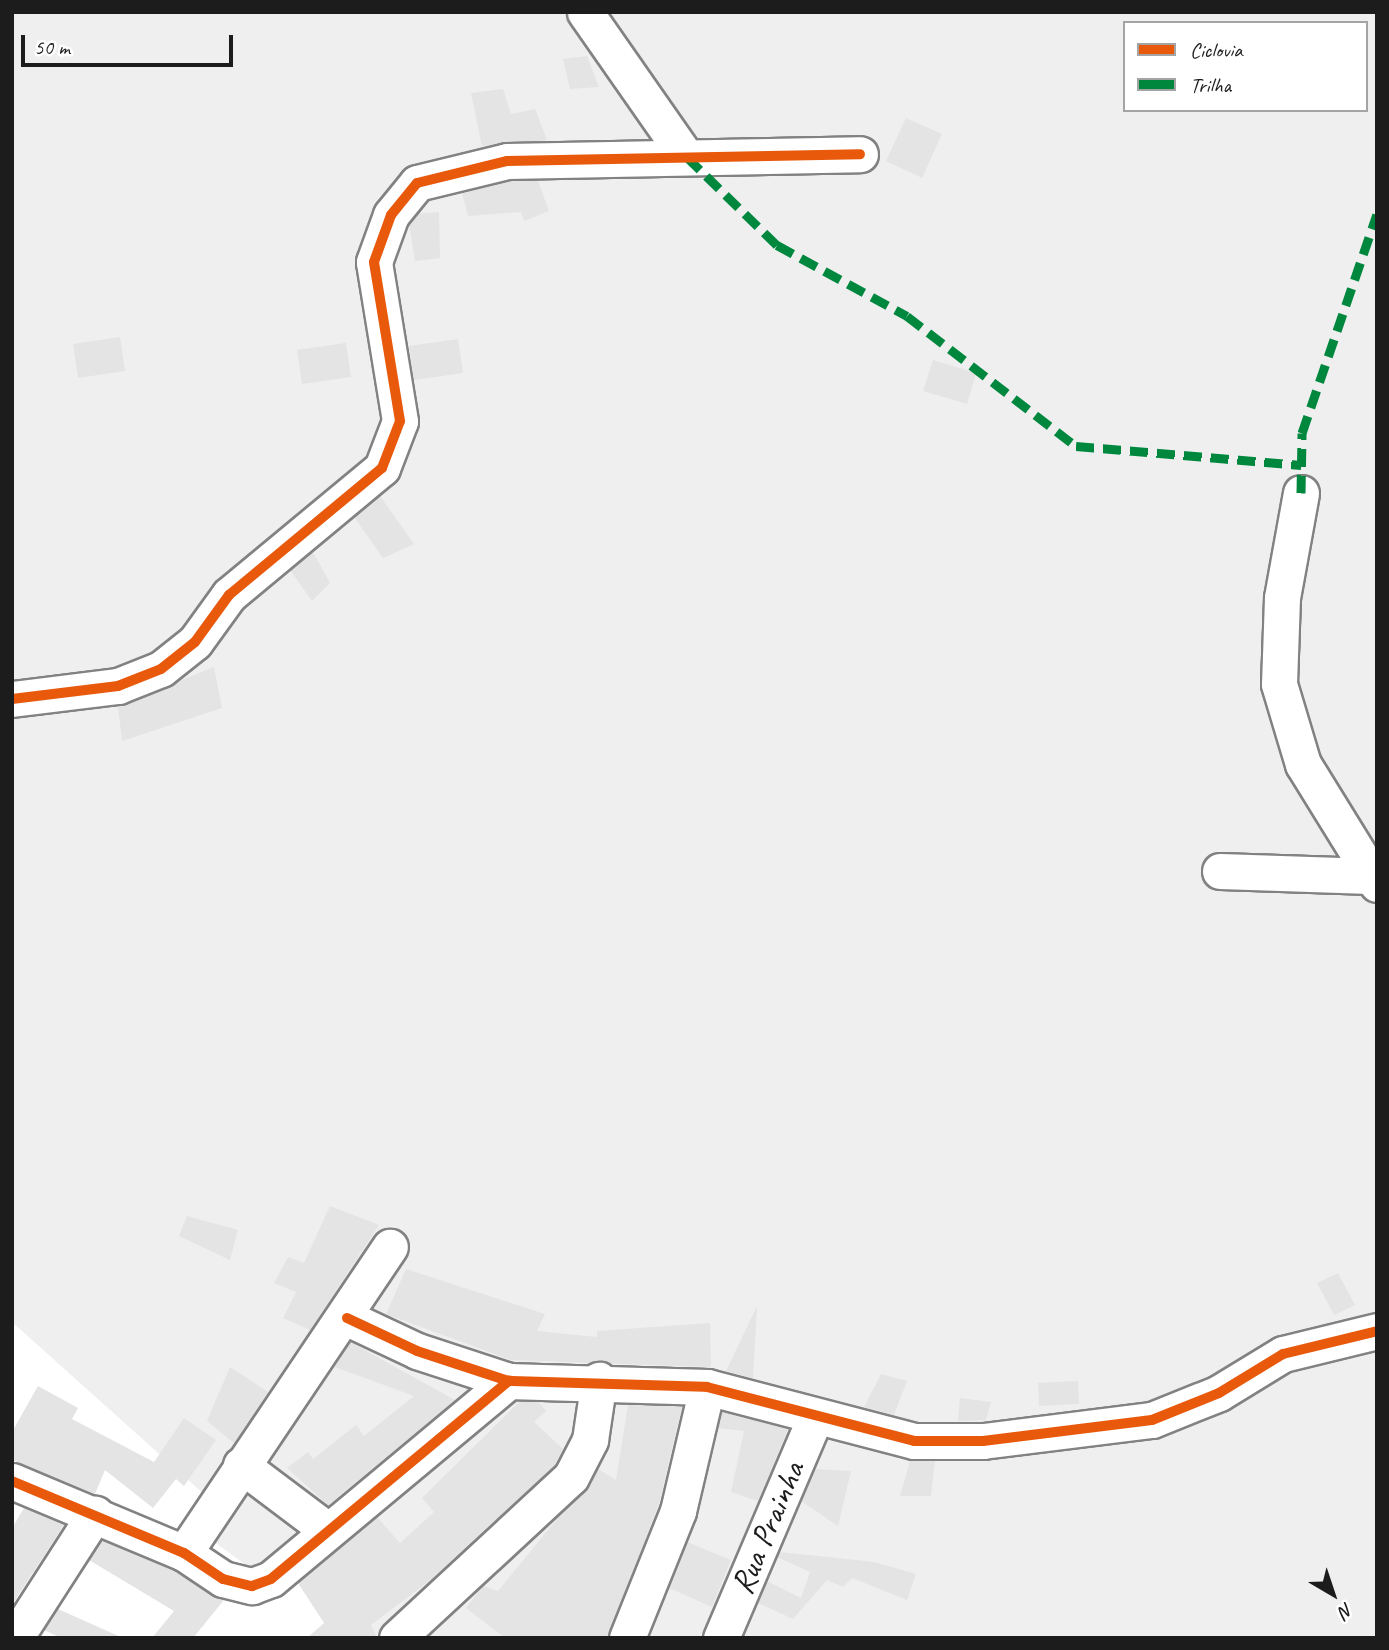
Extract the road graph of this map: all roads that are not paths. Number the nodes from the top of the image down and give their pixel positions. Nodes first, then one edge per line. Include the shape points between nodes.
1 (585, 12) edge
2 (684, 153) junction
3 (860, 154) dead end
4 (1301, 493) dead end
5 (12, 699) edge
6 (1220, 871) dead end
7 (1373, 880) edge
8 (390, 1247) dead end
9 (347, 1318) junction
10 (1377, 1331) edge
11 (599, 1380) junction
12 (509, 1381) junction
13 (707, 1387) junction
14 (815, 1418) junction
15 (241, 1465) junction
16 (15, 1487) edge
17 (94, 1514) junction
18 (326, 1529) junction
19 (184, 1553) junction
20 (15, 1638) edge
21 (397, 1638) edge
22 (627, 1638) edge
23 (721, 1638) edge

1 - 2 street
2 - 3 street
2 - 5 street via 507,161 417,183 391,215 374,262 400,421 382,468 229,595 195,642 161,669 118,686
4 - 7 street via 1282,598 1279,684 1298,754
6 - 7 street
8 - 9 street
9 - 12 street via 417,1351
9 - 15 street
10 - 14 street via 1283,1354 1219,1393 1152,1420 1091,1430 914,1441
11 - 12 street
11 - 13 street
11 - 21 street via 590,1440 571,1477
12 - 18 street
13 - 14 street
13 - 22 street via 678,1511
14 - 23 street, Rua Prainha
15 - 18 street
15 - 19 street
16 - 17 street
17 - 19 street
17 - 20 street
18 - 19 street via 271,1579 252,1586 223,1579

